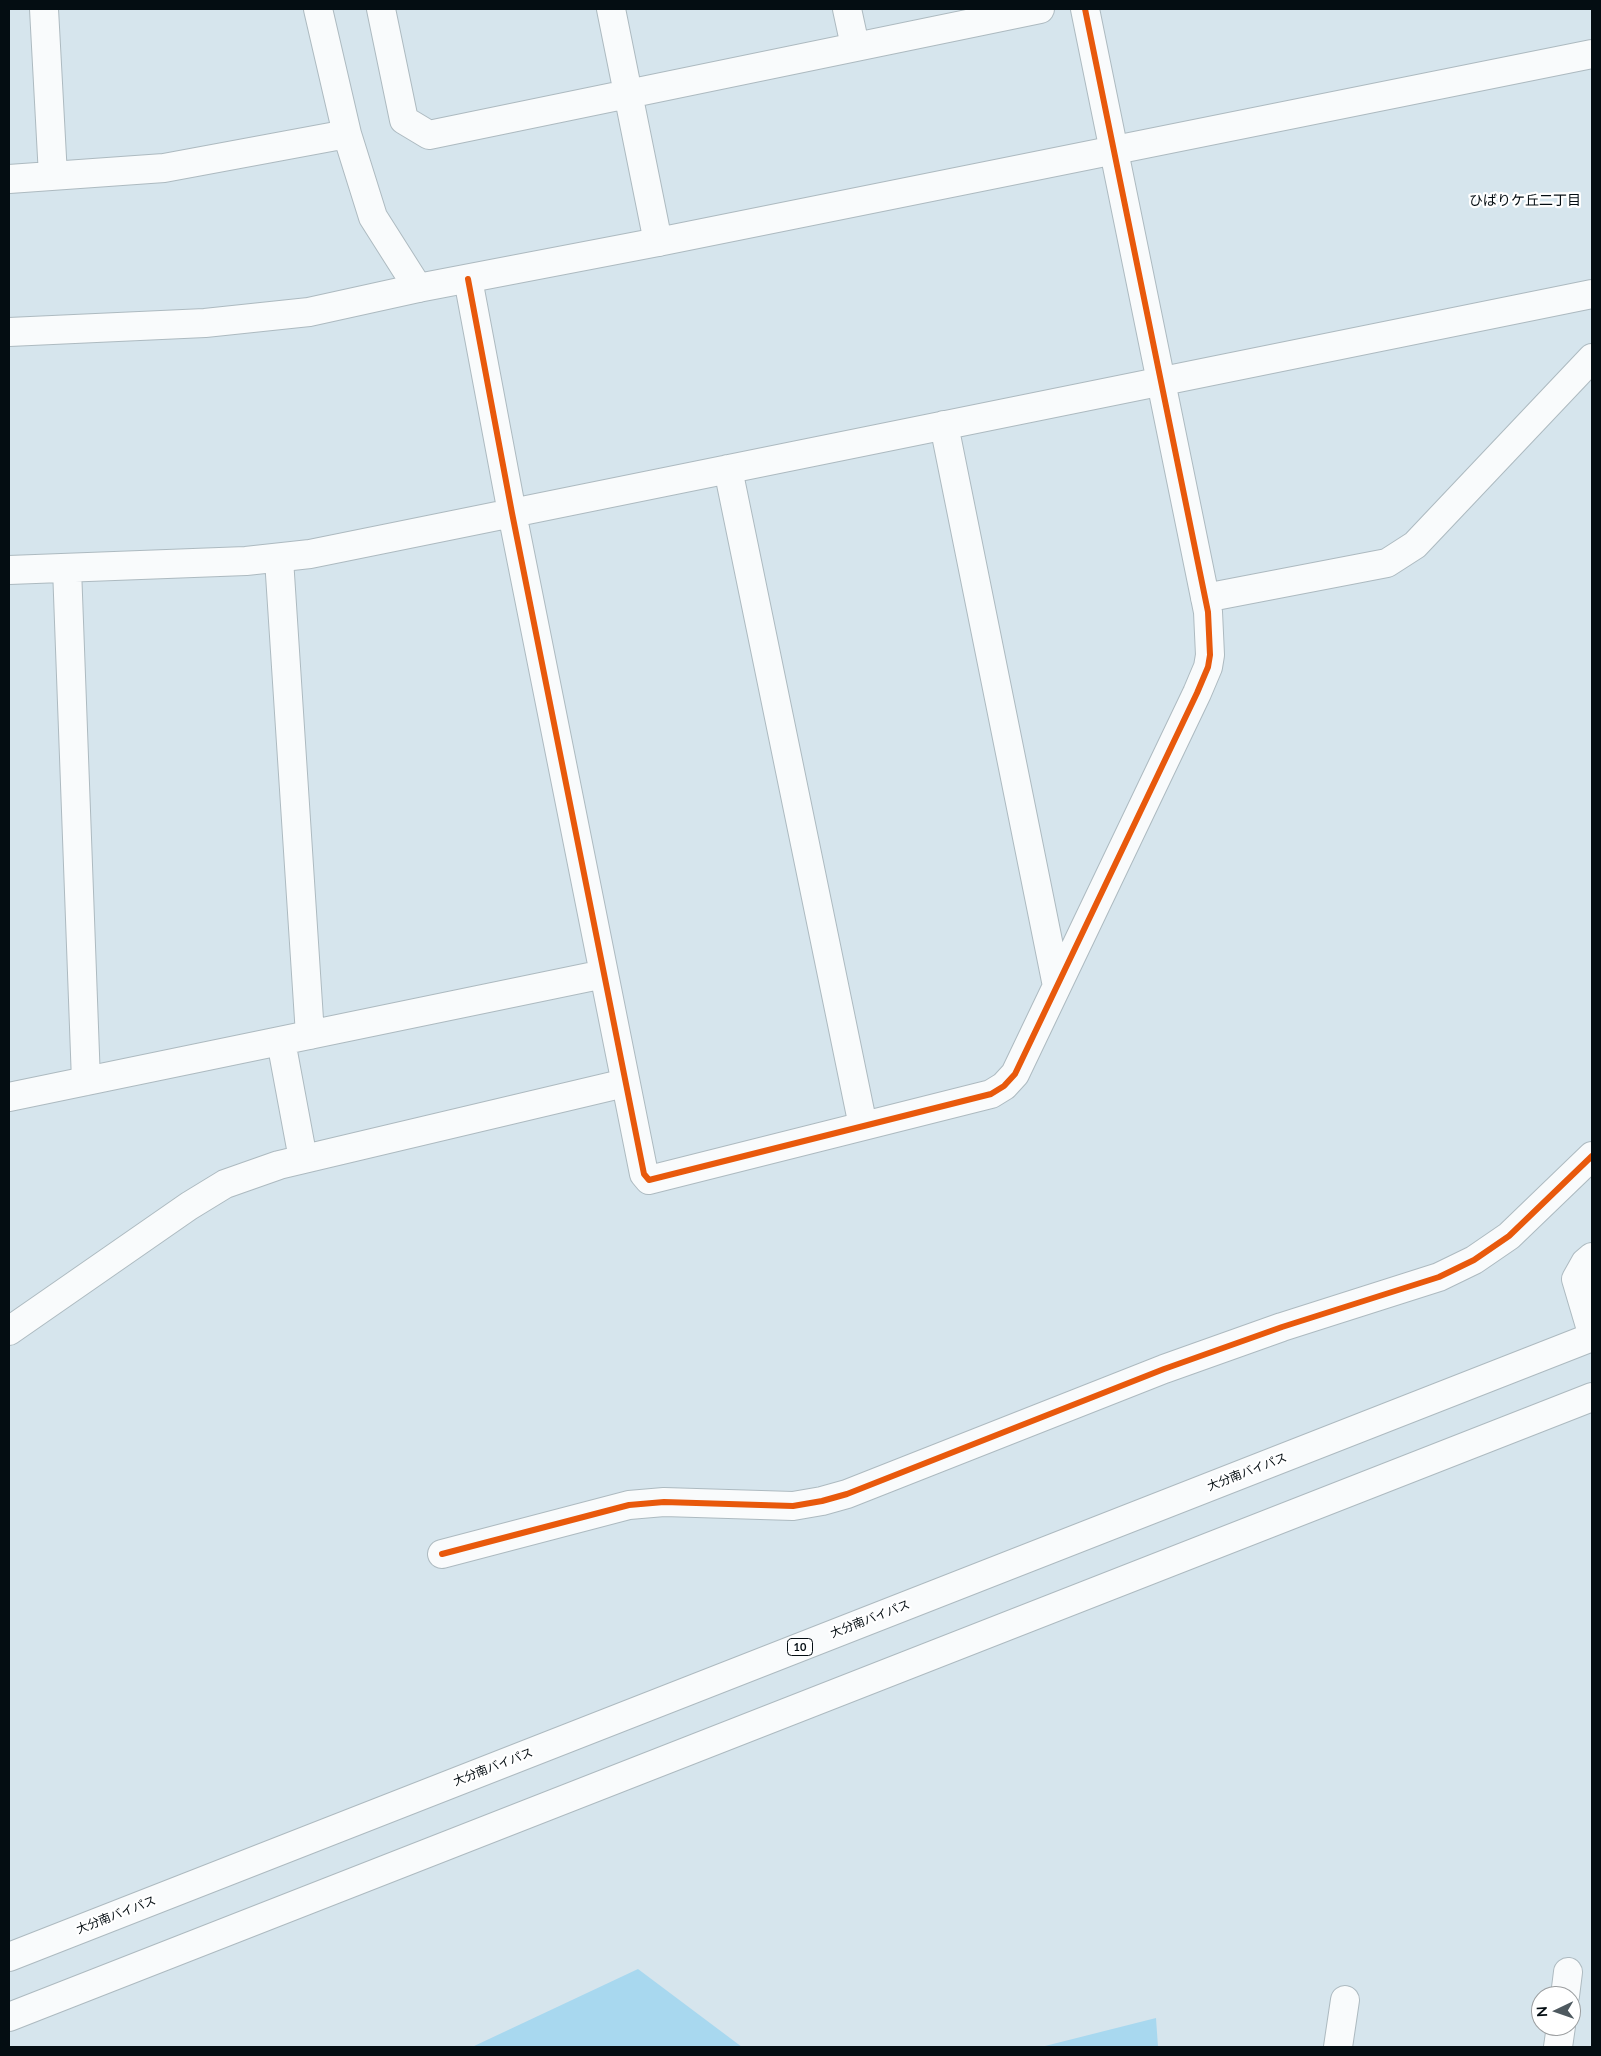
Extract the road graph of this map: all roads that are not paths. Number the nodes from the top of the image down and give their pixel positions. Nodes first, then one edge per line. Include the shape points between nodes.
1 (44, 9) edge
2 (318, 9) edge
3 (380, 9) edge
4 (611, 9) edge
5 (847, 9) edge
6 (1040, 9) edge
7 (1086, 9) edge
8 (855, 46) junction
9 (1592, 54) edge
10 (628, 93) junction
11 (347, 134) junction
12 (1116, 150) junction
13 (53, 176) junction
14 (9, 179) edge
15 (658, 242) junction
16 (468, 279) junction
17 (418, 288) junction
18 (1592, 294) edge
19 (9, 332) edge
20 (1592, 358) edge
21 (1162, 382) junction
22 (944, 426) junction
23 (728, 469) junction
24 (512, 513) junction
25 (279, 559) junction
26 (67, 568) junction
27 (9, 570) edge
28 (1205, 598) junction
29 (604, 974) junction
30 (1057, 986) junction
31 (310, 1035) junction
32 (281, 1041) junction
33 (86, 1081) junction
34 (625, 1083) junction
35 (9, 1096) edge
36 (863, 1126) junction
37 (1592, 1156) edge
38 (303, 1159) junction
39 (1592, 1257) edge
40 (9, 1331) edge
41 (1592, 1335) edge
42 (1592, 1397) edge
43 (442, 1554) dead end
44 (9, 1957) edge
45 (1345, 2000) dead end
46 (9, 2017) edge
47 (1338, 2047) edge

1 - 13 main road
2 - 11 main road
3 - 10 main road via 404,120 429,135
4 - 10 main road
5 - 8 main road
6 - 8 main road
7 - 12 main road
8 - 10 main road
9 - 12 main road
10 - 15 main road
11 - 13 main road via 164,168
11 - 17 main road via 373,217
12 - 15 main road
12 - 21 main road
13 - 14 main road
15 - 16 main road
16 - 17 main road
16 - 24 main road
17 - 19 main road via 309,312 267,317
18 - 21 main road
20 - 28 main road via 1415,545 1387,563
21 - 22 main road
21 - 28 main road
22 - 23 main road
22 - 30 main road
23 - 24 main road
23 - 36 main road
24 - 25 main road
24 - 29 main road
25 - 26 main road
25 - 31 main road
26 - 27 main road
26 - 33 main road
28 - 30 main road via 1211,643 1208,667
29 - 31 main road
29 - 34 main road
30 - 36 main road via 1015,1074 1004,1086 991,1094
31 - 32 main road
32 - 33 main road
32 - 38 main road
33 - 35 main road
34 - 36 main road via 644,1174 649,1180
34 - 38 main road
37 - 43 main road via 1509,1236 1474,1260 1439,1276 1164,1369 847,1494 793,1506 664,1502 629,1505
38 - 40 main road via 225,1184
39 - 41 main road via 1576,1279
41 - 44 main road, 大分南バイパス / 10
42 - 46 main road
45 - 47 main road

